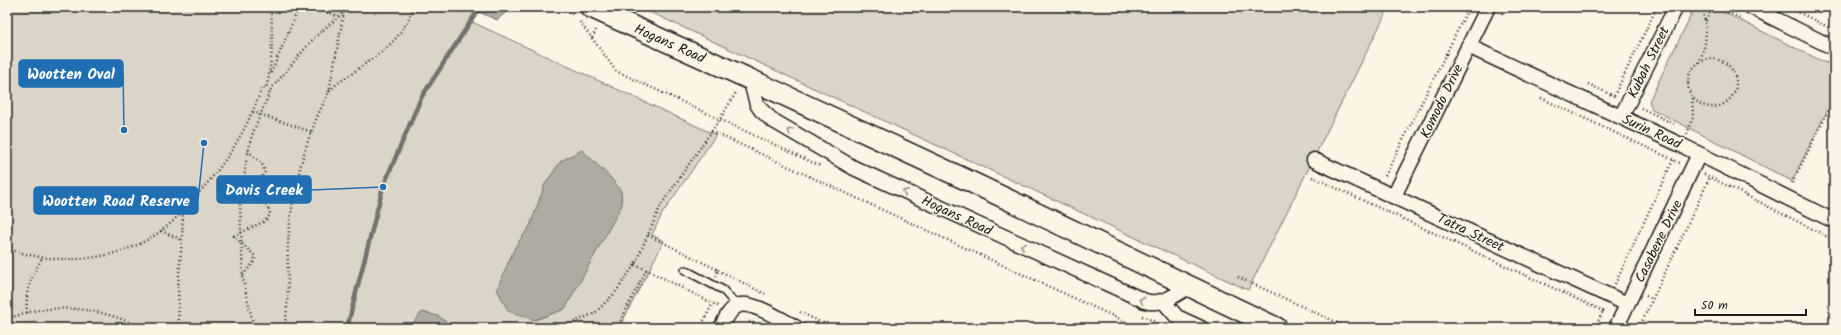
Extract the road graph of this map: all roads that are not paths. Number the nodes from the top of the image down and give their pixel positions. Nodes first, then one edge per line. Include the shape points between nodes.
1 (1488, 7) edge
2 (1676, 7) edge
3 (1751, 7) edge
4 (597, 10) edge
5 (1468, 46) junction
6 (1834, 48) edge
7 (743, 85) junction
8 (1621, 116) junction
9 (1699, 154) junction
10 (1314, 160) dead end
11 (1394, 196) junction
12 (1834, 221) edge
13 (685, 270) dead end
14 (1190, 286) junction
15 (1164, 302) junction
16 (1627, 304) junction
17 (733, 309) junction
18 (721, 328) edge
19 (797, 328) edge
20 (1200, 328) edge
21 (1277, 328) edge
22 (1616, 328) edge

1 - 5 street, Komodo Drive
2 - 8 street, Kubah Street
3 - 6 street
4 - 7 street, Hogans Road
5 - 8 street, Surin Road
5 - 11 street, Komodo Drive
7 - 14 street, Hogans Road
15 -> 7 street, Hogans Road via 1150,303 1138,299 833,158 772,120 760,110
8 - 9 street, Surin Road
9 - 12 street, Surin Road
9 - 16 street, Casabene Drive
10 - 11 street, Tatra Street
11 - 16 street, Tatra Street
13 - 17 lane via 723,290
14 - 15 street
14 - 21 street, Hogans Road
15 - 20 street via 1177,317
16 - 22 street, Casabene Drive
17 - 18 street
17 - 19 street via 744,304

